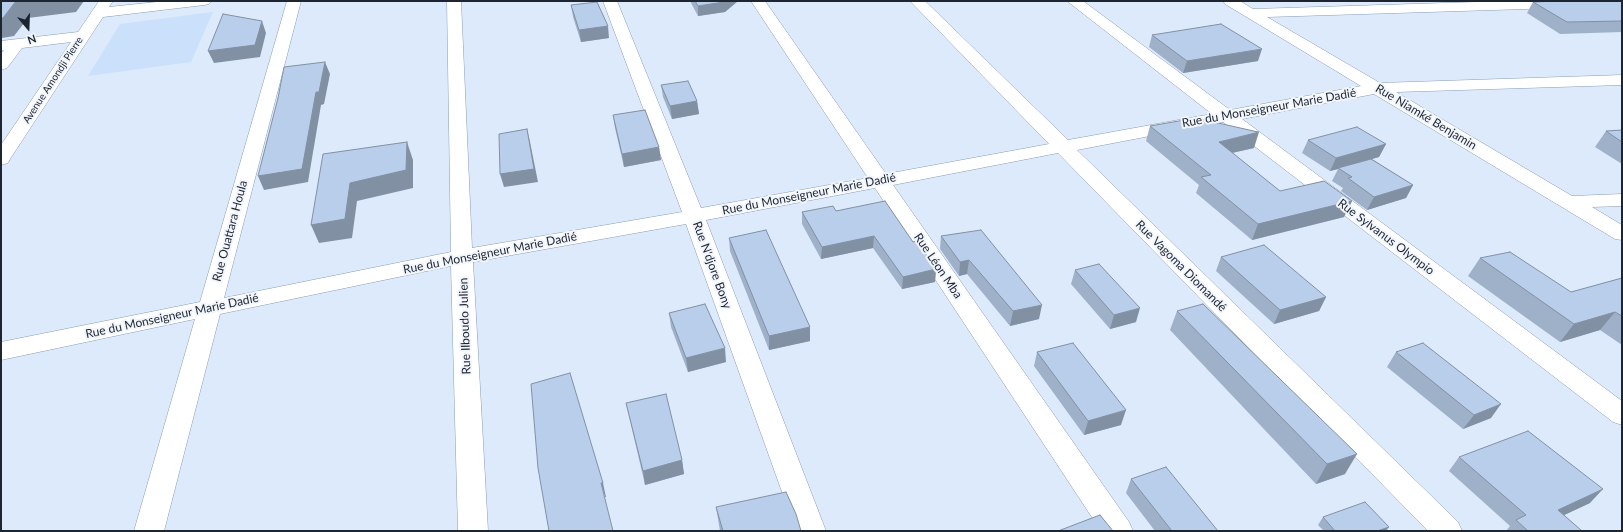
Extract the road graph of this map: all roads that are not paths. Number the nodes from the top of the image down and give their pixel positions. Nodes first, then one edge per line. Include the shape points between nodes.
1 (204, 1) edge
2 (294, 1) edge
3 (454, 1) edge
4 (610, 1) edge
5 (758, 1) edge
6 (917, 1) edge
7 (1074, 1) edge
8 (1230, 1) edge
9 (1622, 2) edge
10 (102, 7) edge
11 (1250, 13) junction
12 (82, 36) junction
13 (17, 44) junction
14 (1, 46) edge
15 (1, 65) edge
16 (1622, 80) edge
17 (1377, 88) junction
18 (1224, 115) junction
19 (1061, 147) junction
20 (1, 159) edge
21 (880, 180) junction
22 (1622, 200) edge
23 (1570, 202) junction
24 (694, 216) junction
25 (1622, 234) edge
26 (462, 257) junction
27 (209, 308) junction
28 (1, 351) edge
29 (1622, 415) edge
30 (149, 531) edge
31 (474, 531) edge
32 (811, 531) edge
33 (1118, 531) edge
34 (1447, 531) edge

1 - 10 street
2 - 27 street, Rue Ouattara Houla
3 - 26 street, Rue Ilboudo Julien
4 - 24 street, Rue N'djore Bony
5 - 21 street, Rue Léon Mba
6 - 19 street, Rue Vagoma Diomandé
7 - 18 street, Rue Sylvanus Olympio
8 - 11 street, Rue Niamké Benjamin
9 - 11 street
10 - 12 street, Avenue Amondji Pierre
11 - 17 street, Rue Niamké Benjamin
12 - 13 street
12 - 20 street, Avenue Amondji Pierre
13 - 14 street
13 - 15 street
16 - 17 street, Rue du Monseigneur Marie Dadié
17 - 18 street, Rue du Monseigneur Marie Dadié
17 - 23 street, Rue Niamké Benjamin
18 - 19 street, Rue du Monseigneur Marie Dadié
18 - 29 street, Rue Sylvanus Olympio
19 - 21 street, Rue du Monseigneur Marie Dadié
19 - 34 street, Rue Vagoma Diomandé
21 - 24 street, Rue du Monseigneur Marie Dadié
21 - 33 street, Rue Léon Mba
22 - 23 street
23 - 25 street, Rue Niamké Benjamin
24 - 26 street, Rue du Monseigneur Marie Dadié
24 - 32 street, Rue N'djore Bony
26 - 27 street, Rue du Monseigneur Marie Dadié
26 - 31 street, Rue Ilboudo Julien
27 - 28 street, Rue du Monseigneur Marie Dadié
27 - 30 street, Rue Ouattara Houla

